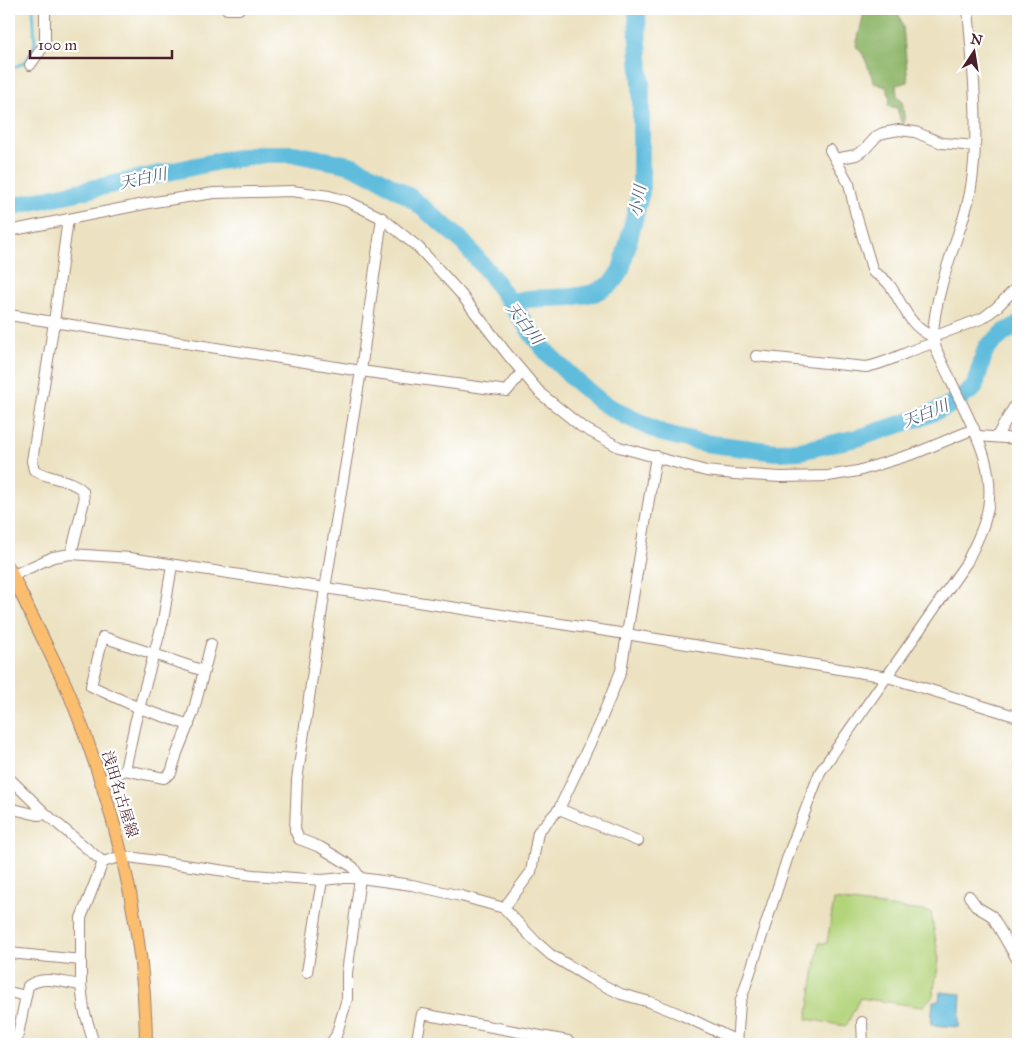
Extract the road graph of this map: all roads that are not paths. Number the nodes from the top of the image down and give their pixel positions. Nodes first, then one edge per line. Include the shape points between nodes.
1 (45, 9) edge
2 (227, 9) edge
3 (239, 9) edge
4 (968, 9) edge
5 (30, 65) dead end
6 (975, 146) junction
7 (382, 218) junction
8 (68, 219) junction
9 (9, 231) edge
10 (1018, 286) edge
11 (9, 315) edge
12 (54, 322) junction
13 (934, 340) junction
14 (756, 356) dead end
15 (361, 371) junction
16 (522, 372) junction
17 (1018, 402) edge
18 (976, 433) junction
19 (997, 436) junction
20 (1018, 439) edge
21 (656, 456) junction
22 (71, 554) junction
23 (172, 565) junction
24 (10, 573) edge
25 (325, 589) junction
26 (626, 634) junction
27 (211, 644) dead end
28 (154, 654) junction
29 (204, 671) junction
30 (888, 677) junction
31 (139, 708) junction
32 (1018, 717) edge
33 (188, 725) junction
34 (125, 770) junction
35 (9, 778) edge
36 (102, 782) junction
37 (9, 808) edge
38 (560, 809) junction
39 (46, 814) junction
40 (638, 841) dead end
41 (122, 856) junction
42 (103, 862) junction
43 (360, 878) junction
44 (322, 880) junction
45 (970, 896) dead end
46 (504, 908) junction
47 (9, 953) edge
48 (81, 960) junction
49 (1018, 961) edge
50 (307, 972) dead end
51 (81, 985) junction
52 (9, 992) edge
53 (26, 996) junction
54 (862, 1022) dead end
55 (737, 1043) edge
56 (16, 1044) edge
57 (94, 1044) edge
58 (146, 1044) edge
59 (330, 1044) edge
60 (416, 1044) edge
61 (566, 1044) edge
62 (863, 1044) edge

1 - 5 street via 45,44
2 - 3 street
4 - 6 street
6 - 13 street via 970,195 949,261
6 - 13 street via 942,143 915,132 899,130 877,136 856,155 832,154 849,184 873,272 891,286 914,324
7 - 8 street via 329,196 265,190 206,194
7 - 15 street
7 - 16 street via 419,248 460,293
8 - 9 street
8 - 12 street
10 - 13 street via 983,318
11 - 12 street
12 - 15 street
12 - 22 street via 32,461 34,470 43,476 76,484 83,491 84,501
13 - 14 street via 866,367
13 - 18 street
15 - 16 street via 507,391
15 - 25 street
16 - 21 street via 541,394 582,426 619,447
17 - 19 street
18 - 19 street
18 - 21 street via 858,471 828,476 706,471
18 - 30 street via 990,483 985,520 967,562
19 - 20 street
21 - 26 street
22 - 23 street
22 - 24 street
23 - 25 street
23 - 28 street
24 - 36 main road, 浅田名古屋線 via 71,696
25 - 26 street
25 - 43 street via 297,780 295,830 299,839 353,867
26 - 30 street
26 - 38 street via 621,671
27 - 29 street
28 - 29 street
28 - 31 street
28 - 31 street via 103,637 91,686
29 - 33 street
30 - 32 street
30 - 55 street via 820,772 789,853 740,1003
31 - 33 street
31 - 34 street
33 - 34 street via 171,773 164,778
34 - 36 street
35 - 39 street
36 - 41 main road, 浅田名古屋線
37 - 39 street
38 - 40 street
38 - 46 street via 538,832 531,872
39 - 42 street
41 - 42 street
41 - 44 street via 253,875
41 - 58 main road, 浅田名古屋線 via 142,964
42 - 48 street via 81,918
43 - 44 street
43 - 46 street via 461,896
43 - 59 street via 347,973 347,1000 336,1036
44 - 50 street
45 - 49 street via 977,907 992,916
46 - 55 street via 536,942 591,979 621,994 682,1015
47 - 48 street
48 - 51 street
51 - 53 street via 43,979 28,986
51 - 57 street
52 - 53 street
53 - 56 street
54 - 62 street
60 - 61 street via 422,1014 568,1042

